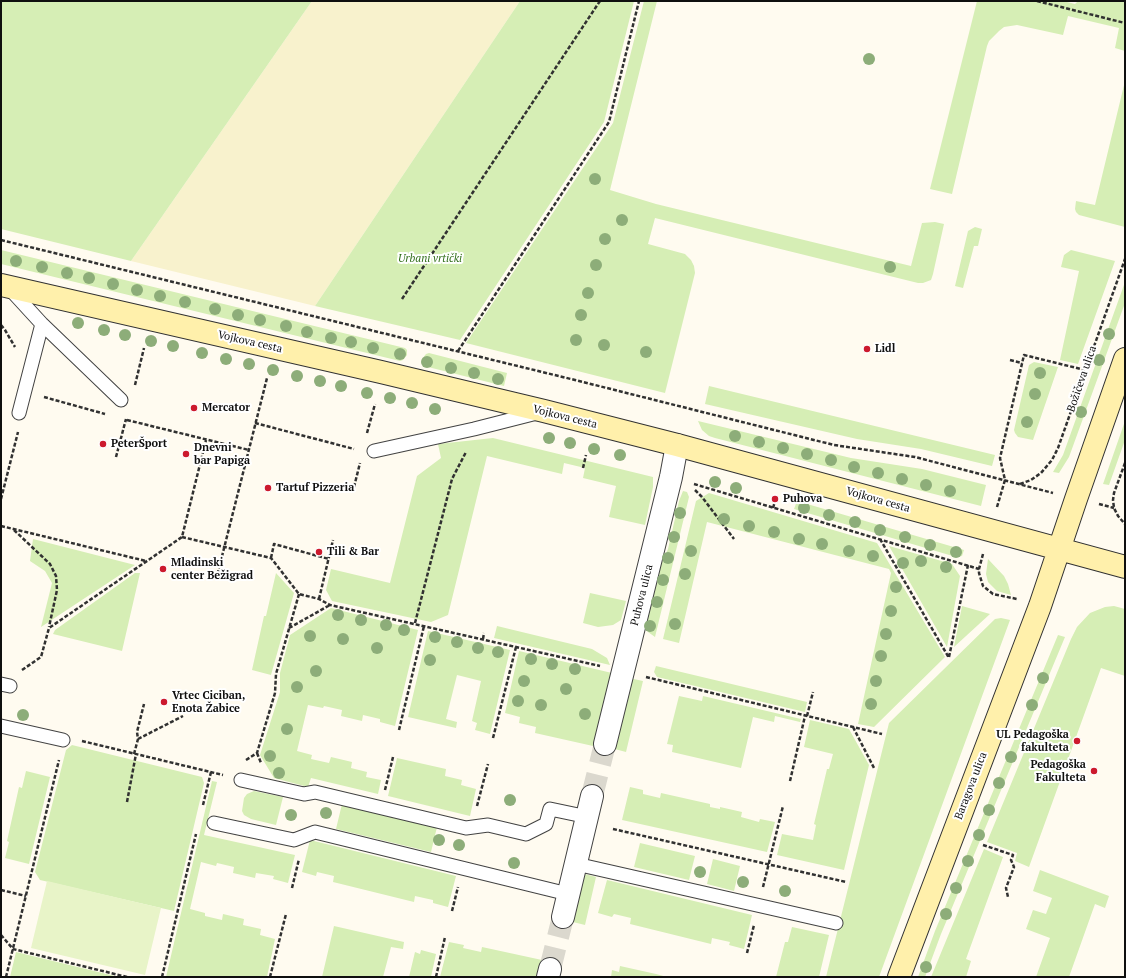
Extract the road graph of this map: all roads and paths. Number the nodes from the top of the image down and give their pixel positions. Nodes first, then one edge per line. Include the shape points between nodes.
1 (600, 1) edge
2 (639, 1) edge
3 (1037, 1) edge
4 (1125, 23) edge
5 (1, 240) edge
6 (1125, 259) edge
7 (4, 286) edge
8 (402, 299) dead end
9 (42, 324) junction
10 (458, 351) junction
11 (1125, 359) edge
12 (1010, 360) dead end
13 (1022, 363) junction
14 (1085, 370) junction
15 (266, 378) dead end
16 (121, 400) dead end
17 (375, 404) dead end
18 (544, 411) junction
19 (19, 413) joint
20 (255, 423) junction
21 (366, 438) dead end
22 (206, 440) dead end
23 (225, 441) dead end
24 (224, 444) dead end
25 (676, 445) junction
26 (355, 450) dead end
27 (467, 450) dead end
28 (374, 451) dead end
29 (586, 455) dead end
30 (361, 458) dead end
31 (1125, 463) edge
32 (583, 468) dead end
33 (671, 477) junction
34 (1005, 480) junction
35 (354, 487) dead end
36 (695, 490) dead end
37 (777, 495) dead end
38 (1, 499) edge
39 (773, 508) junction
40 (1125, 524) edge
41 (1, 526) edge
42 (14, 530) junction
43 (182, 537) junction
44 (734, 539) dead end
45 (880, 539) junction
46 (333, 540) dead end
47 (224, 547) junction
48 (1058, 550) junction
49 (270, 558) junction
50 (329, 558) junction
51 (146, 561) junction
52 (968, 566) junction
53 (1125, 567) edge
54 (216, 580) dead end
55 (299, 594) junction
56 (1012, 598) dead end
57 (319, 599) junction
58 (330, 605) junction
59 (415, 623) junction
60 (424, 626) junction
61 (49, 628) junction
62 (289, 628) junction
63 (484, 633) dead end
64 (483, 639) junction
65 (516, 647) junction
66 (623, 672) junction
67 (5, 685) edge
68 (812, 692) dead end
69 (144, 704) dead end
70 (183, 716) dead end
71 (806, 716) junction
72 (1, 726) edge
73 (853, 727) junction
74 (399, 730) dead end
75 (882, 734) dead end
76 (493, 738) dead end
77 (138, 739) junction
78 (64, 740) junction
79 (605, 744) tunnel mouth
80 (135, 754) junction
81 (393, 757) dead end
82 (244, 762) dead end
83 (874, 768) dead end
84 (211, 772) junction
85 (242, 780) joint
86 (790, 781) dead end
87 (127, 802) dead end
88 (590, 806) joint
89 (783, 806) dead end
90 (381, 808) junction
91 (202, 810) dead end
92 (214, 823) dead end
93 (613, 829) dead end
94 (196, 833) dead end
95 (982, 845) dead end
96 (576, 864) junction
97 (769, 866) junction
98 (846, 882) dead end
99 (1, 890) edge
100 (568, 894) junction
101 (26, 896) junction
102 (1008, 897) dead end
103 (759, 905) junction
104 (286, 914) dead end
105 (563, 917) tunnel mouth
106 (836, 923) dead end
107 (1, 935) edge
108 (445, 938) dead end
109 (13, 949) junction
110 (747, 954) dead end
111 (6, 977) edge
112 (127, 977) edge
113 (162, 977) edge
114 (270, 977) edge
115 (436, 977) edge
116 (899, 977) edge

1 - 8 path
2 - 10 path via 609,122
3 - 4 path
5 - 10 path
6 - 14 path, Božičeva ulica
7 - 9 lane
7 - 18 street, Vojkova cesta
9 - 16 lane
9 - 19 lane
10 - 34 path via 834,445 915,457
11 - 48 street
12 - 13 path
13 - 14 path via 1024,355
13 - 34 path via 1000,458
14 - 34 path, Božičeva ulica via 1052,460 1031,480 1019,484
15 - 20 path
17 - 21 path
18 - 25 street, Vojkova cesta
18 - 28 lane
19 - 38 path via 19,426
20 - 26 path
20 - 47 path
22 - 43 path
23 - 24 path
25 - 33 street, Puhova ulica
25 - 48 street, Vojkova cesta
27 - 59 path via 452,479
29 - 32 path
30 - 35 path
31 - 40 path via 1114,494 1114,508
33 - 39 path
33 - 66 street, Puhova ulica
36 - 44 path
37 - 39 path
39 - 45 path
41 - 42 path
42 - 51 path
42 - 61 path via 50,564 56,576 57,590
43 - 47 path
43 - 51 path
45 - 52 path
45 - 52 path via 949,658
46 - 50 path
47 - 49 path
47 - 54 path
48 - 53 street, Vojkova cesta
48 - 116 street, Baragova ulica via 1033,627
49 - 50 path via 274,544
49 - 55 path
50 - 57 path
51 - 61 path
52 - 56 path via 979,568 980,580 987,590
55 - 57 path
55 - 62 path
57 - 58 path
58 - 59 path
58 - 62 path
59 - 60 path
60 - 64 path
60 - 74 path
61 - 67 path via 41,657
62 - 82 path via 276,674 275,693 257,753
63 - 64 path
64 - 65 path
65 - 66 path
65 - 76 path
66 - 71 path
66 - 79 street, Puhova ulica
68 - 71 path
69 - 77 path via 137,732
70 - 77 path
71 - 73 path
71 - 86 path
72 - 78 lane
73 - 75 path
73 - 83 path
77 - 80 path
78 - 80 path via 76,740
78 - 101 path
80 - 84 path
80 - 87 path
81 - 90 path
84 - 85 path
84 - 91 path
85 - 90 lane via 304,794 315,792
88 - 90 lane via 550,809 546,824 526,834 488,825 466,828
88 - 96 street
89 - 97 path
92 - 100 lane via 294,840 315,832
93 - 97 path
94 - 113 path
95 - 102 path via 1013,855 1011,860 1014,867 1006,888
96 - 100 street
96 - 103 lane
97 - 98 path
97 - 103 path
99 - 101 path
100 - 105 street
101 - 109 path
103 - 106 lane
103 - 110 path
104 - 114 path
107 - 109 path
108 - 115 path
109 - 111 path
109 - 112 path

